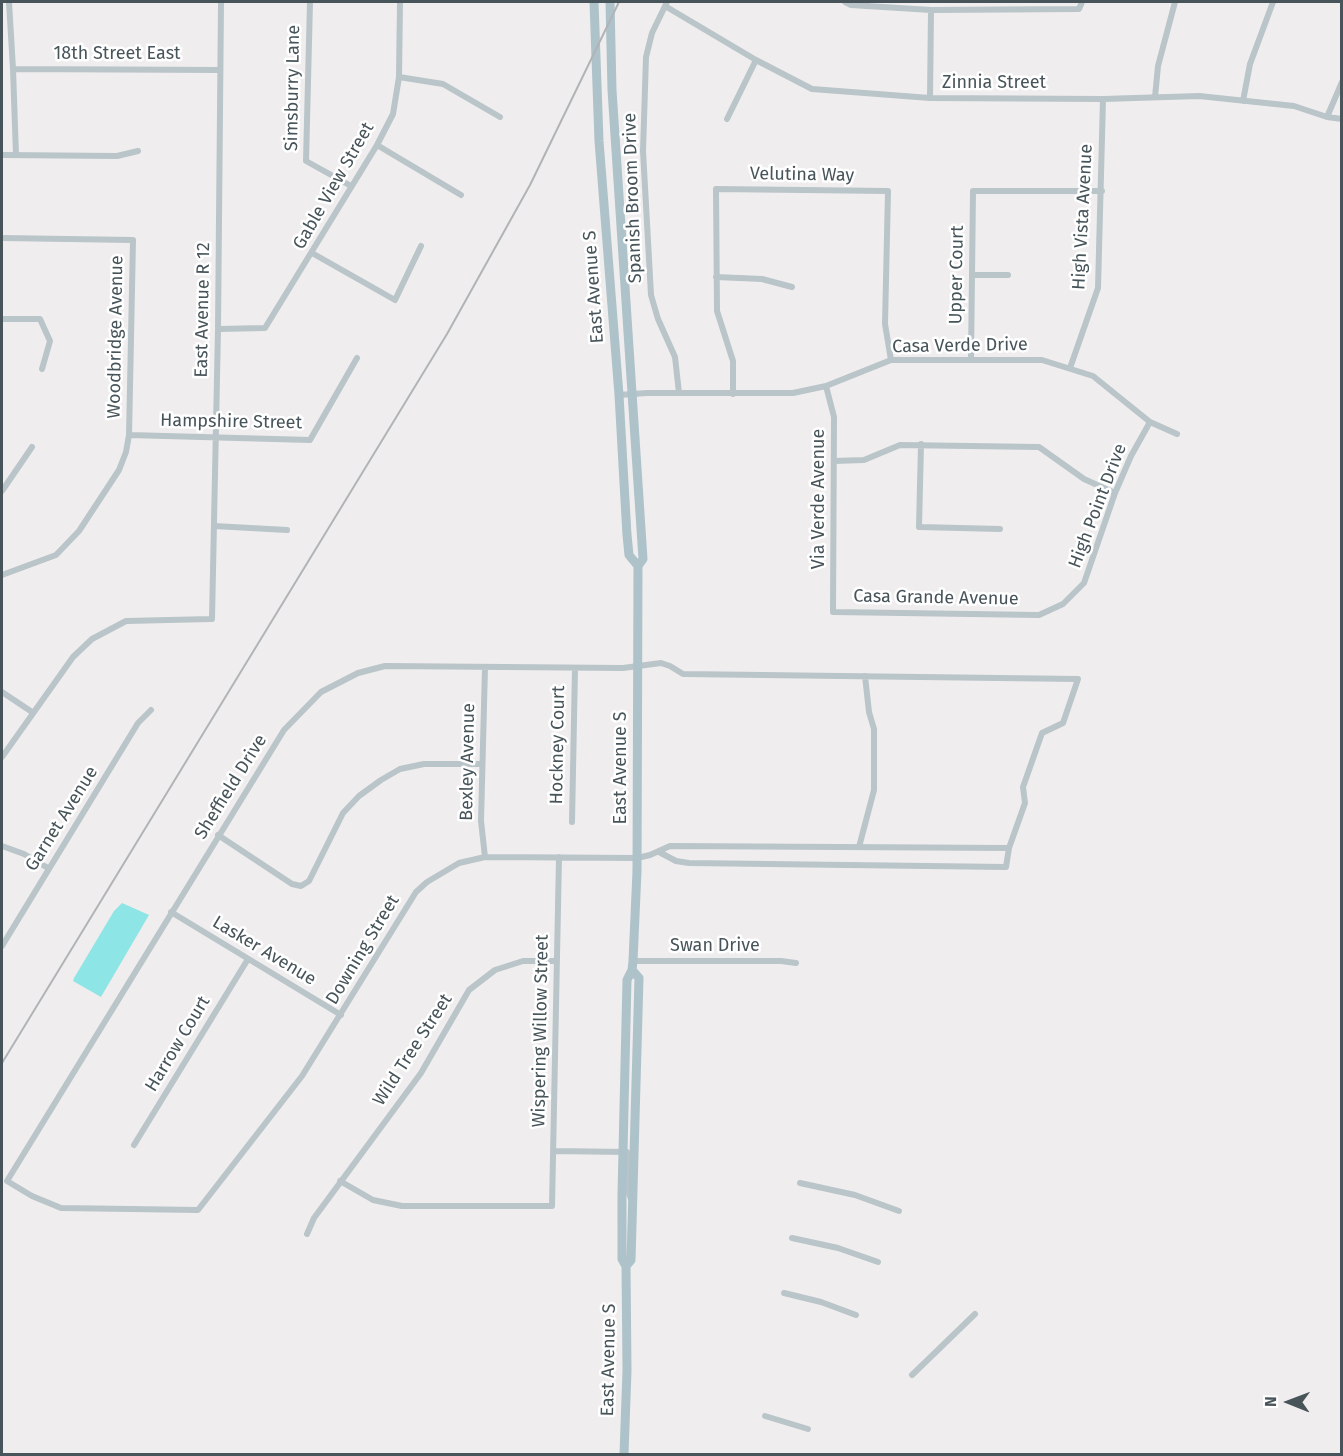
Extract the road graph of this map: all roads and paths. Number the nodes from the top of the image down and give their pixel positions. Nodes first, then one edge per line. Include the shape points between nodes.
1 (9, 2) edge
2 (221, 2) edge
3 (310, 2) edge
4 (400, 2) edge
5 (594, 2) edge
6 (610, 2) edge
7 (844, 2) edge
8 (1082, 2) edge
9 (1175, 2) edge
10 (1274, 2) edge
11 (666, 4) edge
12 (993, 5) edge
13 (931, 10) junction
14 (756, 60) junction
15 (13, 69) junction
16 (220, 70) junction
17 (399, 77) junction
18 (1341, 82) edge
19 (930, 98) junction
20 (1155, 98) junction
21 (1103, 99) junction
22 (1243, 101) junction
23 (500, 117) dead end
24 (1328, 117) junction
25 (727, 119) dead end
26 (1341, 119) edge
27 (377, 145) junction
28 (138, 151) dead end
29 (2, 155) edge
30 (16, 155) junction
31 (351, 186) junction
32 (1102, 191) junction
33 (461, 195) dead end
34 (2, 238) edge
35 (421, 246) dead end
36 (312, 253) junction
37 (972, 275) junction
38 (1008, 275) dead end
39 (716, 277) junction
40 (792, 287) dead end
41 (2, 319) edge
42 (218, 329) junction
43 (357, 358) dead end
44 (891, 360) junction
45 (971, 360) junction
46 (1070, 368) junction
47 (42, 369) dead end
48 (826, 386) junction
49 (678, 393) junction
50 (634, 394) junction
51 (734, 394) junction
52 (619, 395) junction
53 (1150, 423) junction
54 (1177, 434) dead end
55 (129, 435) junction
56 (216, 438) junction
57 (921, 444) junction
58 (32, 447) dead end
59 (834, 461) junction
60 (2, 491) edge
61 (1115, 493) junction
62 (214, 526) junction
63 (1000, 529) dead end
64 (287, 530) dead end
65 (638, 566) junction
66 (2, 575) edge
67 (833, 612) joint
68 (1039, 615) joint
69 (638, 666) junction
70 (485, 667) junction
71 (575, 668) junction
72 (866, 676) junction
73 (2, 692) edge
74 (151, 710) dead end
75 (32, 712) junction
76 (2, 757) edge
77 (482, 764) junction
78 (572, 822) dead end
79 (218, 835) junction
80 (2, 846) edge
81 (859, 846) junction
82 (1009, 848) junction
83 (659, 852) junction
84 (485, 856) junction
85 (559, 857) junction
86 (637, 858) junction
87 (48, 868) junction
88 (171, 912) junction
89 (2, 946) edge
90 (248, 959) junction
91 (557, 961) junction
92 (796, 963) dead end
93 (633, 966) junction
94 (341, 1015) junction
95 (134, 1145) dead end
96 (553, 1151) junction
97 (623, 1151) junction
98 (340, 1181) junction
99 (800, 1183) dead end
100 (633, 1205) junction
101 (198, 1210) joint
102 (899, 1211) dead end
103 (307, 1234) dead end
104 (792, 1238) dead end
105 (878, 1262) dead end
106 (626, 1266) junction
107 (784, 1293) dead end
108 (975, 1314) dead end
109 (856, 1315) dead end
110 (912, 1375) dead end
111 (765, 1416) dead end
112 (808, 1428) dead end
113 (624, 1455) edge

1 - 15 street
2 - 16 street, East Avenue R 12
3 - 31 street, Simsburry Lane via 306,160
4 - 17 street, Gable View Street
5 - 52 main road, East Avenue S
6 - 50 main road, East Avenue S via 612,90
7 - 13 street
8 - 12 street via 1080,9
9 - 20 street via 1158,66
10 - 22 street via 1250,64
11 - 14 street, Zinnia Street
11 - 49 street, Spanish Broom Drive via 646,57 643,160 651,296 675,357
12 - 13 street
13 - 19 street
14 - 19 street, Zinnia Street via 812,88
14 - 25 street
15 - 16 street, 18th Street East
15 - 30 street
16 - 42 street, East Avenue R 12
17 - 23 street via 443,84
17 - 27 street, Gable View Street via 393,114
18 - 24 street
19 - 21 street, Zinnia Street
20 - 21 street, Zinnia Street
20 - 22 street, Zinnia Street via 1199,96
21 - 32 street, High Vista Avenue
22 - 24 street, Zinnia Street via 1294,106
24 - 26 street, Zinnia Street
27 - 31 street, Gable View Street
27 - 33 street
28 - 30 street via 117,156
29 - 30 street
31 - 36 street, Gable View Street
32 - 37 street, Upper Court via 973,191
32 - 46 street, High Vista Avenue via 1098,288
34 - 55 street, Woodbridge Avenue via 133,240
35 - 36 street via 395,300
36 - 42 street, Gable View Street via 265,328
37 - 38 street
37 - 45 street, Upper Court
39 - 40 street via 762,279
39 - 44 street, Velutina Way via 716,189 888,191 885,324
39 - 51 street via 717,311 733,361
41 - 47 street via 40,319 50,341
42 - 56 street, East Avenue R 12
43 - 56 street, Hampshire Street via 310,440
44 - 45 street, Casa Verde Drive
44 - 48 street, Casa Verde Drive
45 - 46 street, Casa Verde Drive via 1042,360
46 - 53 street, Casa Verde Drive via 1093,376
48 - 51 street, Casa Verde Drive via 793,393
48 - 59 street, Via Verde Avenue via 834,417
49 - 50 street, Casa Verde Drive
49 - 51 street, Casa Verde Drive
50 - 52 street, Casa Verde Drive
50 - 65 main road, East Avenue S via 643,559
52 - 65 main road, East Avenue S via 629,555
53 - 54 street, Casa Verde Drive
53 - 61 street, High Point Drive
55 - 56 street, Hampshire Street
55 - 66 street, Woodbridge Avenue via 119,470 79,531 56,555
56 - 62 street, East Avenue R 12
57 - 59 street via 900,445 864,460
57 - 61 street via 1039,447 1084,480
57 - 63 street via 919,527
58 - 60 street
59 - 67 street, Via Verde Avenue
61 - 68 street, High Point Drive via 1084,582 1063,604
62 - 64 street
62 - 75 street, East Avenue R 12 via 212,619 126,621 92,639 73,657
65 - 69 main road, East Avenue S
67 - 68 street, Casa Grande Avenue
69 - 71 street, Sheffield Drive
69 - 72 street, Sheffield Drive via 661,663 683,674
69 - 86 main road, East Avenue S
70 - 71 street, Sheffield Drive
70 - 77 street, Bexley Avenue
70 - 79 street, Sheffield Drive via 385,666 358,673 321,692 284,730
71 - 78 street, Hockney Court
72 - 81 street via 874,729 874,790
72 - 82 street, Sheffield Drive via 1078,679 1063,723 1042,733 1023,786 1025,803
73 - 75 street
74 - 87 street, Garnet Avenue via 138,723
75 - 76 street
77 - 79 street via 424,764 400,769 374,785 343,813 309,881 301,886 292,884
77 - 84 street, Bexley Avenue
79 - 88 street, Sheffield Drive
80 - 87 street
81 - 82 street, Downing Street
81 - 83 street, Downing Street via 670,846
82 - 83 street via 1006,867 689,863
83 - 86 street, Downing Street
84 - 85 street, Downing Street
84 - 94 street, Downing Street via 444,870 416,892
85 - 86 street, Downing Street
85 - 91 street, Wispering Willow Street
86 - 93 main road, East Avenue S
87 - 89 street, Garnet Avenue
88 - 90 street, Lasker Avenue
88 - 101 street, Sheffield Drive via 7,1181 61,1208
90 - 94 street, Lasker Avenue
90 - 95 street, Harrow Court
91 - 96 street, Wispering Willow Street
91 - 98 street, Wild Tree Street via 523,961 504,967 469,990 421,1073
92 - 93 street, Swan Drive
93 - 97 main road, East Avenue S via 627,980
93 - 100 main road, East Avenue S via 639,978
94 - 101 street, Downing Street via 302,1076
96 - 97 street
96 - 98 street, Wispering Willow Street via 552,1206 402,1206 373,1200
97 - 100 street via 628,1154 627,1188
97 - 106 main road, East Avenue S via 622,1259
98 - 103 street, Wild Tree Street
99 - 102 street
100 - 106 main road, East Avenue S via 632,1260
104 - 105 street
106 - 113 main road, East Avenue S
107 - 109 street
108 - 110 street
111 - 112 street

